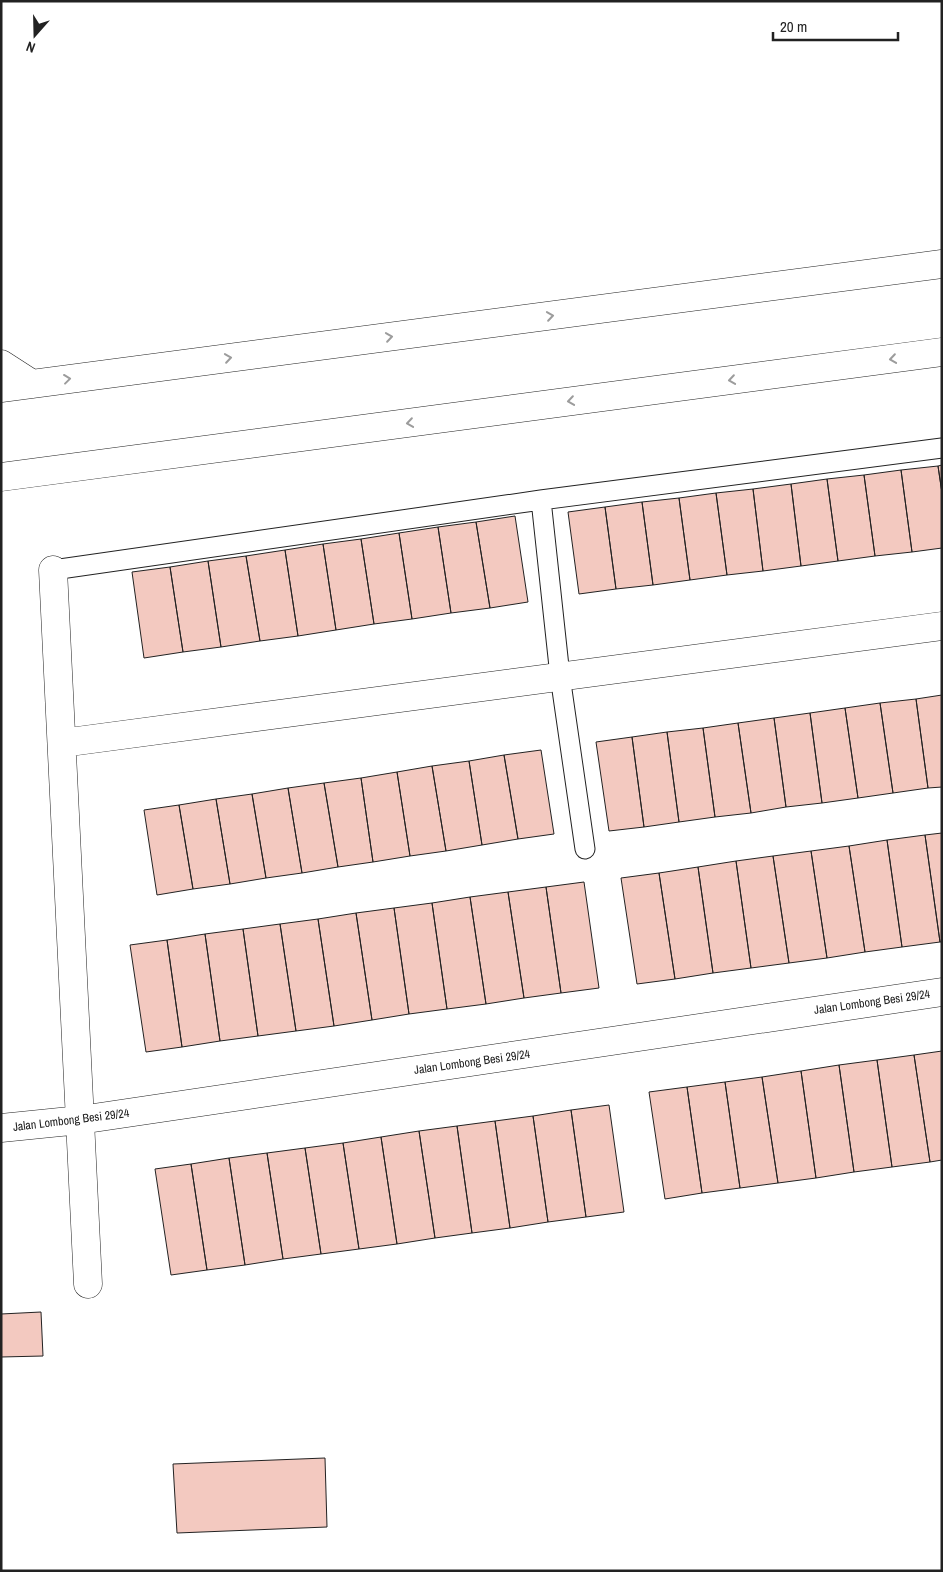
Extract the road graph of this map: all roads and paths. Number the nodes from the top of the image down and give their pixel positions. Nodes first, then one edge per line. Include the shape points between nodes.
1 (942, 264) edge
2 (942, 352) edge
3 (1, 364) edge
4 (32, 384) junction
5 (1, 388) edge
6 (942, 448) edge
7 (1, 477) edge
8 (541, 500) junction
9 (53, 570) joint
10 (942, 626) edge
11 (560, 676) junction
12 (62, 743) junction
13 (585, 849) dead end
14 (942, 992) edge
15 (80, 1120) junction
16 (1, 1128) edge
17 (88, 1284) dead end

4 -> 1 street
2 -> 7 street
3 - 4 street
4 - 5 street
6 - 8 lane
8 - 9 lane
8 - 11 lane
9 - 12 street
10 - 11 street
11 - 12 street
11 - 13 lane
12 - 15 street
14 - 15 street, Jalan Lombong Besi 29/24
15 - 16 street, Jalan Lombong Besi 29/24
15 - 17 street

